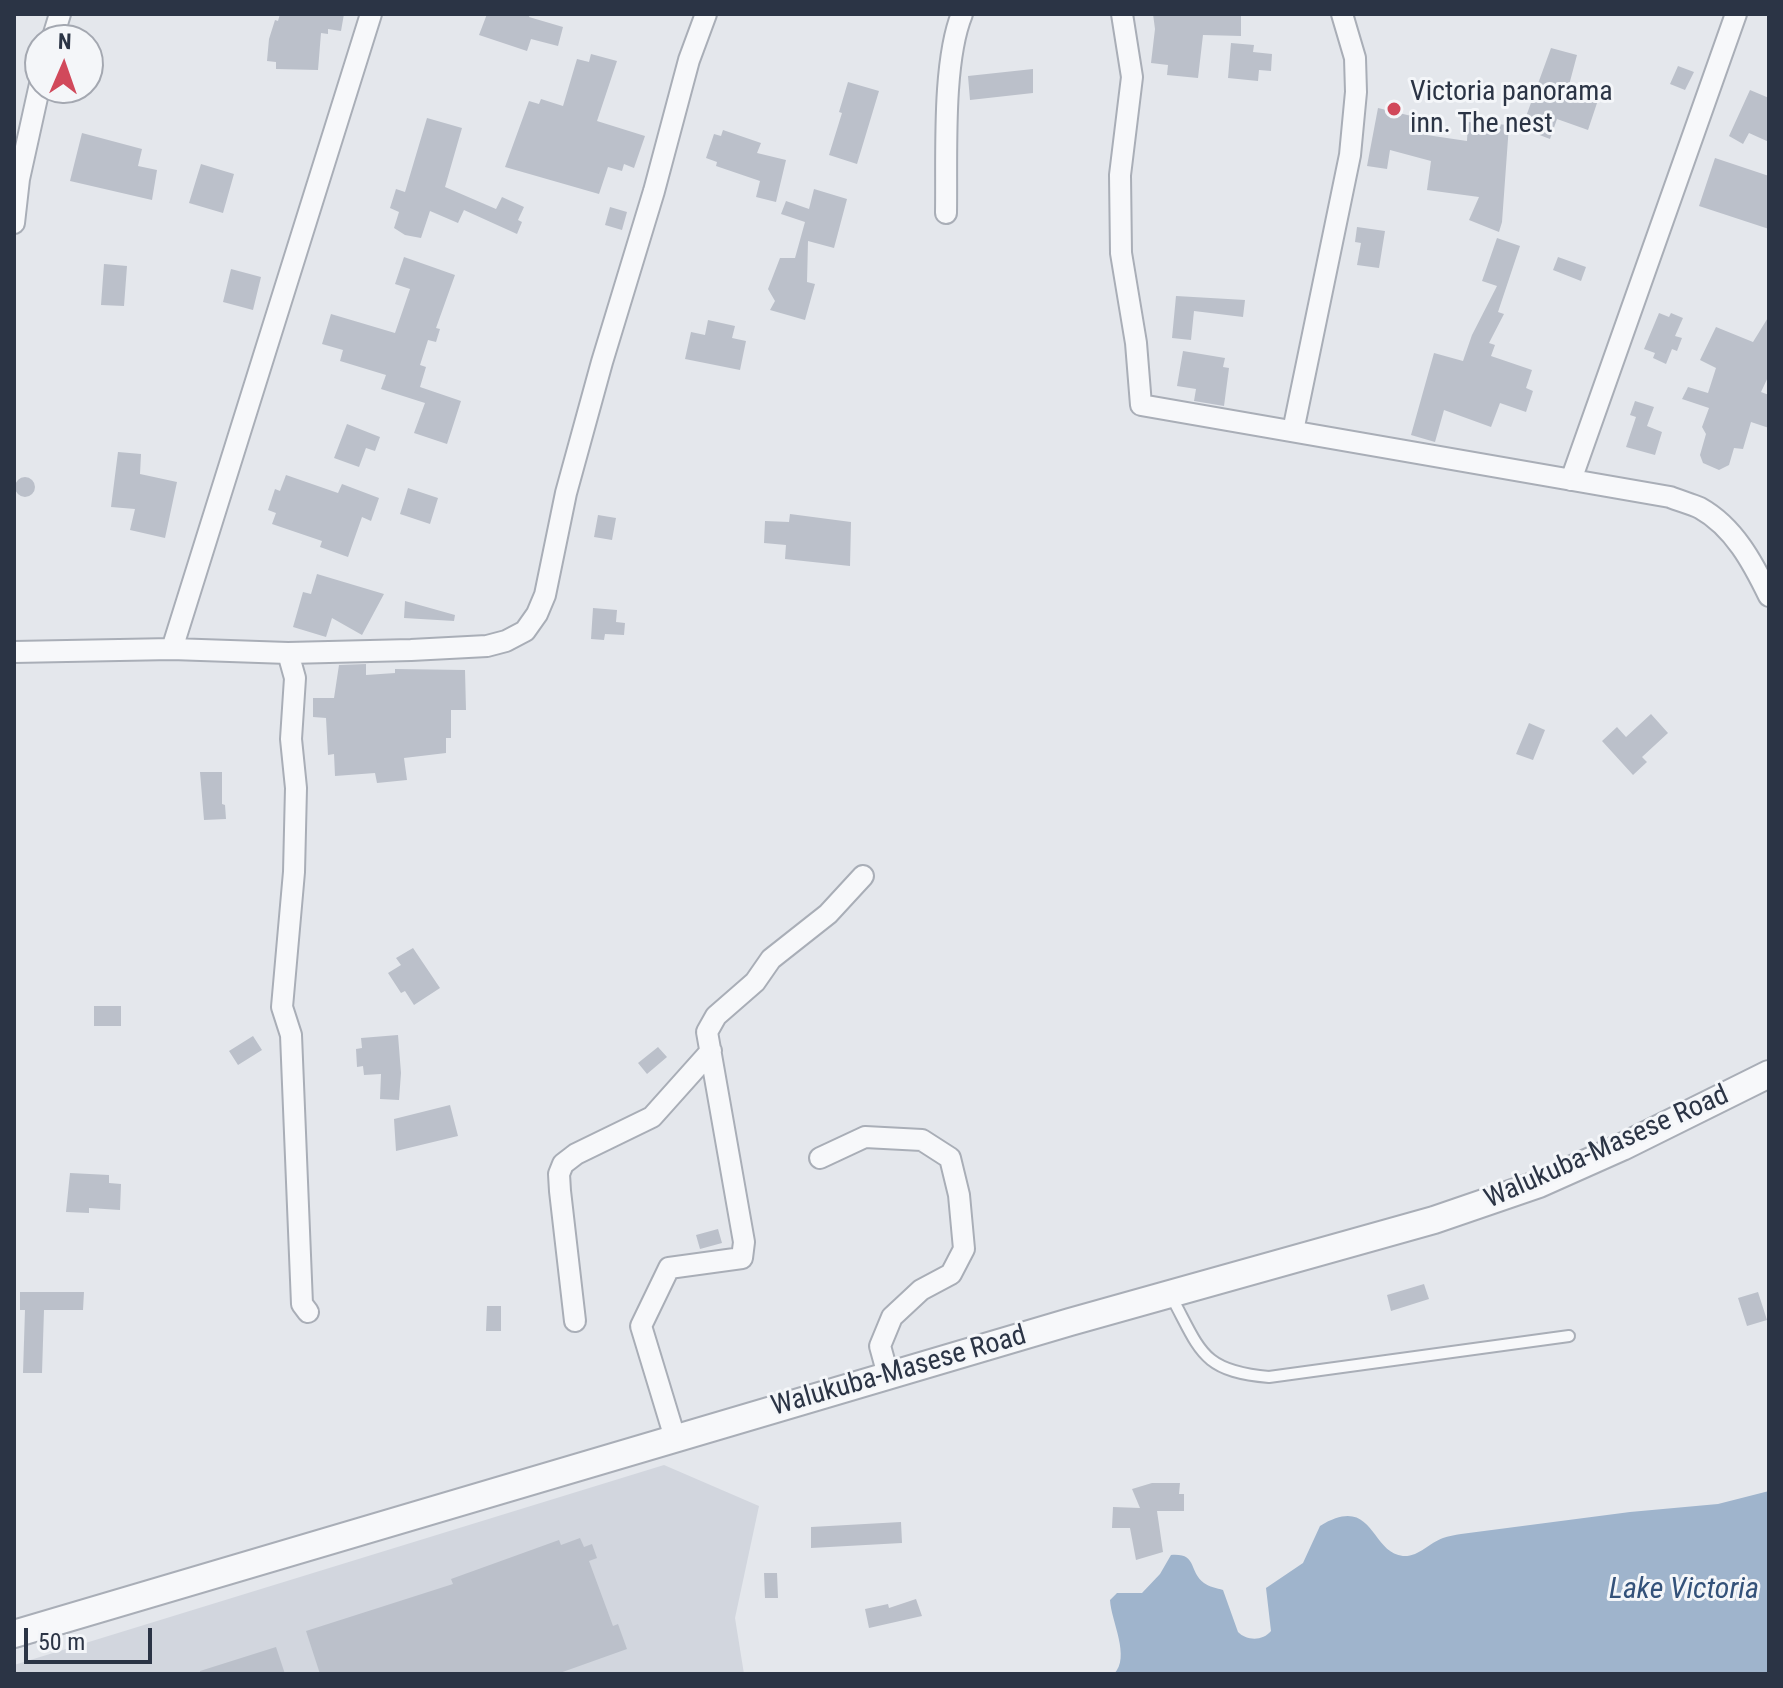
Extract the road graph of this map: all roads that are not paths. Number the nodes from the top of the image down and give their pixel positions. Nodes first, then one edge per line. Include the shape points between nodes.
1 (371, 14) edge
2 (706, 14) edge
3 (962, 14) edge
4 (1122, 14) edge
5 (1342, 14) edge
6 (1736, 14) edge
7 (36, 104) edge
8 (946, 213) dead end
9 (14, 223) edge
10 (1293, 431) junction
11 (1571, 480) junction
12 (1769, 596) edge
13 (172, 649) junction
14 (14, 652) edge
15 (288, 653) junction
16 (863, 876) dead end
17 (711, 1051) junction
18 (1769, 1074) edge
19 (820, 1158) dead end
20 (1170, 1294) junction
21 (308, 1312) dead end
22 (575, 1321) dead end
23 (1569, 1336) dead end
24 (888, 1375) junction
25 (675, 1438) junction
26 (14, 1634) edge

1 - 13 street
2 - 15 street via 602,362 537,614 525,631 487,646
3 - 8 street via 952,64
4 - 10 street via 1132,77 1120,175 1121,253 1141,405
5 - 10 street via 1355,58 1350,155
6 - 11 street
7 - 9 street
10 - 11 street
11 - 12 street via 1670,497 1701,509 1729,531
13 - 14 street
13 - 15 street
15 - 21 street via 295,678 291,739 296,788 282,1007 291,1035 302,1304
16 - 17 street via 716,1016 707,1032
17 - 22 street via 652,1117 563,1164 561,1203
17 - 25 street via 744,1242 742,1258 669,1268 641,1326
18 - 20 street, Walukuba-Masese Road via 1539,1184 1434,1220
19 - 24 street via 865,1137 922,1140 950,1158 964,1249 951,1274 921,1290 892,1317 880,1346
20 - 23 lane via 1200,1349 1216,1366 1240,1375 1269,1377
20 - 24 street, Walukuba-Masese Road
24 - 25 street, Walukuba-Masese Road
25 - 26 street, Walukuba-Masese Road

